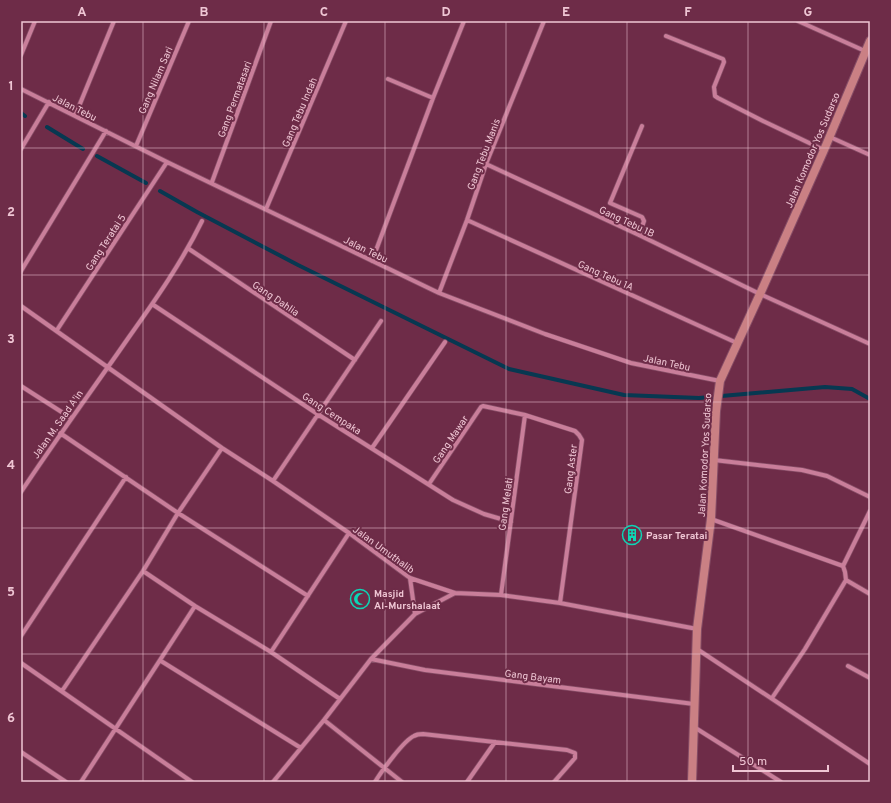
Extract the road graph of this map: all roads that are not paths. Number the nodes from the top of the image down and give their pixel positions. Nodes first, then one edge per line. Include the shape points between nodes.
1 (35, 21) edge
2 (114, 21) edge
3 (189, 21) edge
4 (271, 21) edge
5 (346, 21) edge
6 (464, 21) edge
7 (544, 21) edge
8 (798, 21) edge
9 (666, 36) dead end
10 (870, 41) edge
11 (865, 51) junction
12 (21, 55) edge
13 (388, 79) dead end
14 (21, 89) edge
15 (433, 98) junction
16 (49, 102) junction
17 (75, 116) junction
18 (642, 126) dead end
19 (106, 131) junction
20 (830, 137) junction
21 (136, 146) junction
22 (21, 149) edge
23 (824, 150) junction
24 (870, 155) edge
25 (167, 162) junction
26 (486, 164) junction
27 (212, 182) junction
28 (266, 210) junction
29 (467, 220) junction
30 (202, 221) dead end
31 (639, 235) junction
32 (188, 249) junction
33 (372, 261) junction
34 (21, 271) edge
35 (439, 293) junction
36 (760, 294) junction
37 (152, 304) junction
38 (21, 306) edge
39 (381, 321) dead end
40 (57, 330) junction
41 (445, 342) dead end
42 (738, 344) junction
43 (870, 344) edge
44 (355, 360) junction
45 (108, 367) junction
46 (719, 384) junction
47 (21, 386) edge
48 (486, 406) joint
49 (319, 415) junction
50 (525, 415) junction
51 (71, 418) junction
52 (60, 433) junction
53 (222, 448) junction
54 (372, 448) junction
55 (714, 460) junction
56 (126, 477) junction
57 (273, 481) junction
58 (429, 484) junction
59 (21, 492) edge
60 (870, 497) edge
61 (870, 511) edge
62 (178, 513) junction
63 (711, 519) junction
64 (511, 522) junction
65 (349, 533) junction
66 (843, 566) junction
67 (143, 571) junction
68 (410, 578) junction
69 (846, 580) junction
70 (454, 593) junction
71 (870, 594) edge
72 (501, 595) junction
73 (308, 596) junction
74 (560, 604) junction
75 (195, 606) junction
76 (415, 614) junction
77 (697, 630) junction
78 (21, 636) edge
79 (696, 648) junction
80 (271, 652) junction
81 (371, 659) junction
82 (161, 661) junction
83 (21, 663) edge
84 (848, 666) dead end
85 (870, 678) edge
86 (62, 691) junction
87 (772, 698) junction
88 (340, 699) junction
89 (694, 704) junction
90 (324, 720) junction
91 (694, 727) junction
92 (116, 728) junction
93 (495, 742) junction
94 (301, 748) junction
95 (21, 752) edge
96 (870, 764) edge
97 (384, 767) junction
98 (66, 782) edge
99 (81, 782) edge
100 (192, 782) edge
101 (273, 782) edge
102 (375, 782) edge
103 (402, 782) edge
104 (468, 782) edge
105 (554, 782) edge
106 (692, 782) edge
107 (781, 782) edge

1 - 12 street
2 - 17 street
3 - 21 street, Gang Nilam Sari
4 - 27 street, Gang Permatasari
5 - 28 street, Gang Tebu Indah
6 - 15 street
7 - 26 street, Gang Tebu Manis
8 - 11 street
9 - 23 street via 723,59 714,87 715,96
10 - 11 street, Jalan Komodor Yos Sudarso
11 - 20 street, Jalan Komodor Yos Sudarso
13 - 15 street
14 - 16 street, Jalan Tebu
15 - 33 street
16 - 17 street, Jalan Tebu
16 - 22 street
17 - 19 street, Jalan Tebu
18 - 31 street via 610,203 642,217 644,221
19 - 21 street, Jalan Tebu
19 - 34 street
20 - 23 street, Jalan Komodor Yos Sudarso
20 - 24 street
21 - 25 street, Jalan Tebu
23 - 36 street, Jalan Komodor Yos Sudarso
25 - 27 street, Jalan Tebu
25 - 40 street, Gang Teratai 5
26 - 29 street, Gang Tebu Manis
26 - 31 street, Gang Tebu 1B
27 - 28 street, Jalan Tebu
28 - 33 street, Jalan Tebu
29 - 35 street, Gang Tebu Manis
29 - 42 street, Gang Tebu 1A
30 - 32 street, Jalan M. Saad A'in
31 - 36 street, Gang Tebu 1B
32 - 37 street, Jalan M. Saad A'in
32 - 44 street, Gang Dahlia
33 - 35 street, Jalan Tebu
35 - 46 street, Jalan Tebu via 545,334 631,362
36 - 42 street, Jalan Komodor Yos Sudarso
36 - 43 street, Gang Tebu 1B
37 - 45 street, Jalan M. Saad A'in
37 - 49 street, Gang Cempaka
38 - 40 street, Jalan Umuthalib
39 - 44 street
40 - 45 street, Jalan Umuthalib
41 - 54 street
42 - 46 street, Jalan Komodor Yos Sudarso
44 - 49 street
45 - 51 street, Jalan M. Saad A'in
45 - 53 street, Jalan Umuthalib
46 - 55 street, Jalan Komodor Yos Sudarso
47 - 51 street
48 - 50 street, Gang Aster
48 - 58 street, Gang Mawar via 481,407
49 - 54 street, Gang Cempaka
49 - 57 street
50 - 64 street, Gang Melati
50 - 74 street, Gang Aster via 575,431 582,440
51 - 52 street, Jalan M. Saad A'in
52 - 56 street
52 - 59 street, Jalan M. Saad A'in
53 - 57 street, Jalan Umuthalib
53 - 62 street
54 - 58 street, Gang Cempaka
55 - 60 street via 802,470 827,476
55 - 63 street, Jalan Komodor Yos Sudarso
56 - 62 street
56 - 78 street
57 - 65 street, Jalan Umuthalib
58 - 64 street, Gang Cempaka via 466,506
61 - 66 street
62 - 67 street
62 - 73 street
63 - 66 street
63 - 77 street, Jalan Komodor Yos Sudarso
64 - 72 street, Gang Melati
65 - 68 street, Jalan Umuthalib
65 - 73 street
66 - 69 street
67 - 75 street
67 - 86 street
68 - 70 street, Jalan Umuthalib
68 - 76 street
69 - 71 street
69 - 87 street
70 - 72 street, Jalan Umuthalib
70 - 76 street
72 - 74 street, Jalan Umuthalib
73 - 80 street
74 - 77 street, Jalan Umuthalib
75 - 80 street
75 - 82 street
76 - 81 street
77 - 79 street, Jalan Komodor Yos Sudarso
79 - 87 street
79 - 89 street, Jalan Komodor Yos Sudarso
80 - 88 street
81 - 88 street
81 - 89 street, Gang Bayam via 425,670
82 - 92 street
82 - 94 street
83 - 86 street
84 - 85 street
86 - 92 street
87 - 96 street
88 - 90 street
89 - 91 street, Jalan Komodor Yos Sudarso
90 - 94 street
90 - 97 street
91 - 106 street, Jalan Komodor Yos Sudarso
91 - 107 street
92 - 99 street
92 - 100 street
93 - 97 street via 442,735 415,735
93 - 104 street
93 - 105 street via 575,753 575,758
94 - 101 street
95 - 98 street
97 - 102 street
97 - 103 street

